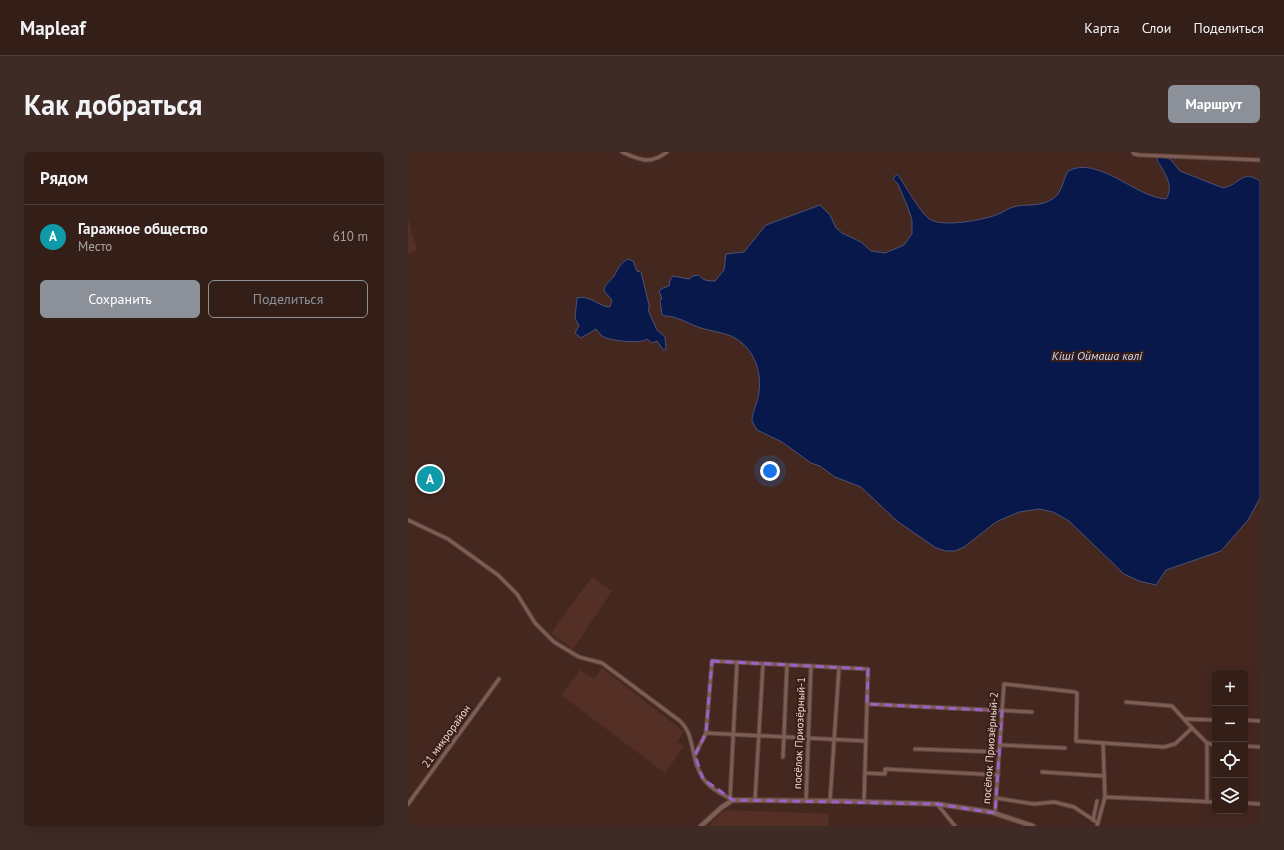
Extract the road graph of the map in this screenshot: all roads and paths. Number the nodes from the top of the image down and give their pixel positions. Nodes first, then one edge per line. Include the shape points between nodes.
1 (622, 152) edge
2 (667, 152) edge
3 (1133, 152) edge
4 (1260, 160) edge
5 (408, 520) edge
6 (737, 662) junction
7 (763, 664) junction
8 (787, 665) junction
9 (811, 666) junction
10 (839, 668) junction
11 (499, 678) dead end
12 (1126, 702) dead end
13 (867, 704) junction
14 (1002, 711) junction
15 (1032, 712) dead end
16 (1185, 719) junction
17 (1212, 720) edge
18 (1248, 720) edge
19 (1260, 721) edge
20 (1192, 728) junction
21 (706, 733) junction
22 (734, 734) junction
23 (759, 735) junction
24 (783, 737) junction
25 (808, 738) junction
26 (834, 739) junction
27 (866, 740) junction
28 (1103, 743) junction
29 (1207, 743) junction
30 (1212, 744) edge
31 (1000, 745) junction
32 (1248, 746) edge
33 (1260, 747) edge
34 (1065, 748) dead end
35 (914, 749) dead end
36 (999, 752) junction
37 (695, 755) junction
38 (783, 757) dead end
39 (1042, 772) dead end
40 (865, 773) junction
41 (998, 775) junction
42 (1104, 776) junction
43 (1105, 797) junction
44 (996, 798) junction
45 (731, 799) junction
46 (755, 800) junction
47 (806, 801) junction
48 (830, 801) junction
49 (1097, 801) dead end
50 (864, 802) junction
51 (1207, 802) junction
52 (1212, 802) edge
53 (1248, 803) edge
54 (408, 804) edge
55 (937, 804) junction
56 (1260, 804) edge
57 (995, 814) junction
58 (1093, 820) junction
59 (1097, 824) edge
60 (701, 826) edge
61 (955, 826) edge
62 (1032, 826) edge

1 - 2 street via 645,160 659,158
3 - 4 street via 1140,155
5 - 37 street via 448,539 498,575 517,594 535,623 554,642 579,657 602,663 680,721 688,731
6 - 7 street
6 - 21 street via 712,661
6 - 22 street
7 - 8 street
7 - 23 street
8 - 9 street
8 - 24 street
9 - 10 street
9 - 25 street, посёлок Приозёрный-1
10 - 13 street via 868,669
10 - 26 street
11 - 54 street, 21 микрорайон
12 - 16 street via 1172,706
13 - 14 street
13 - 27 street
14 - 15 street
14 - 28 street, посёлок Приозёрный-2 via 1004,684 1075,692 1076,741
14 - 31 street, посёлок Приозёрный-2
16 - 17 street
16 - 20 street
18 - 19 street
20 - 28 street via 1175,744 1164,747
20 - 29 street
21 - 22 street
21 - 37 street
22 - 23 street
22 - 45 street
23 - 24 street
23 - 46 street
24 - 25 street
24 - 38 street
25 - 26 street
25 - 47 street, посёлок Приозёрный-1
26 - 27 street
26 - 48 street
27 - 40 street
28 - 42 street
29 - 30 street
29 - 51 street
31 - 34 street
31 - 36 street, посёлок Приозёрный-2
32 - 33 street
35 - 36 street
36 - 41 street, посёлок Приозёрный-2
37 - 45 street via 703,779
39 - 42 street
40 - 41 street via 885,774 885,769
40 - 50 street
41 - 44 street, посёлок Приозёрный-2
42 - 43 street
43 - 51 street
43 - 59 street
44 - 57 street, посёлок Приозёрный-2
44 - 58 street via 1034,804 1054,802 1074,807
45 - 46 street
45 - 60 street
46 - 47 street
47 - 48 street
48 - 50 street
49 - 58 street
50 - 55 street
51 - 52 street
53 - 56 street
55 - 57 street
55 - 61 street
57 - 62 street
58 - 59 street

